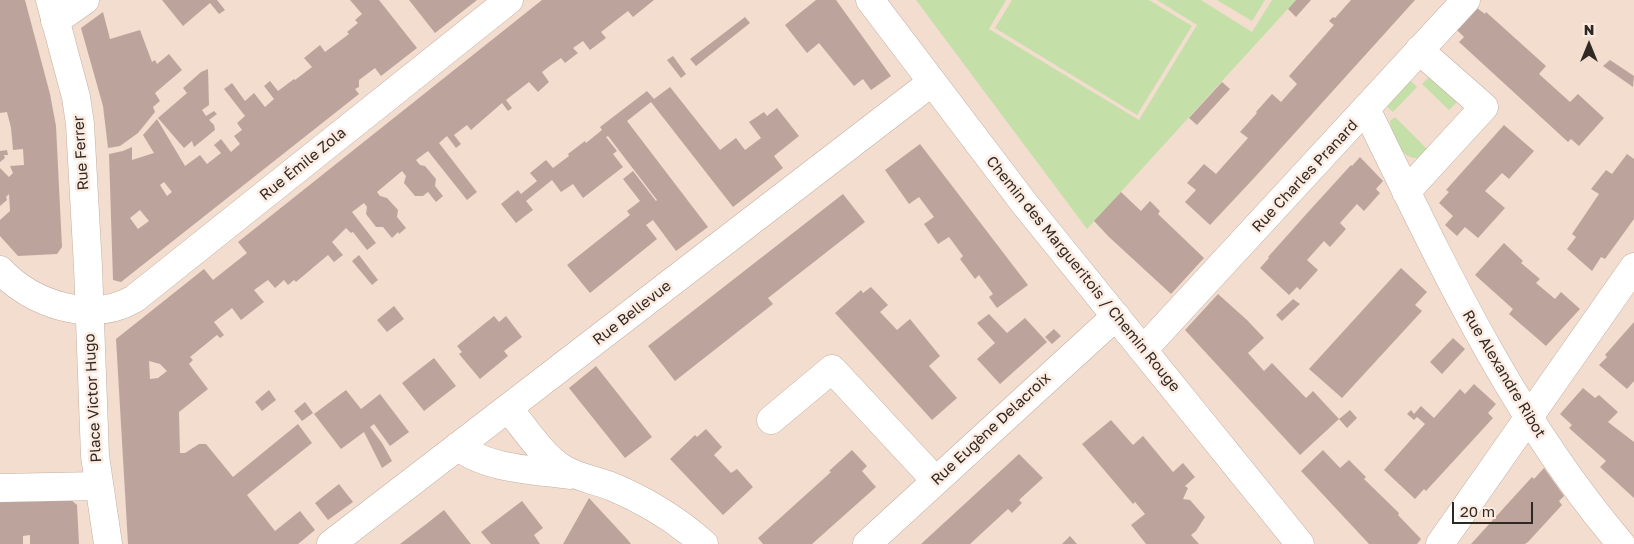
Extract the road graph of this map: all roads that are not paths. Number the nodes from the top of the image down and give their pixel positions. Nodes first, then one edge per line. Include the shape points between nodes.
1 (85, 0) edge
2 (509, 0) edge
3 (870, 0) edge
4 (1466, 0) edge
5 (53, 10) edge
6 (1419, 50) junction
7 (932, 82) junction
8 (1366, 109) junction
9 (1406, 192) junction
10 (1634, 267) edge
11 (0, 270) edge
12 (89, 310) junction
13 (1116, 316) junction
14 (1143, 350) junction
15 (508, 408) junction
16 (1529, 418) junction
17 (771, 420) dead end
18 (458, 446) junction
19 (579, 476) junction
20 (936, 481) junction
21 (99, 486) junction
22 (0, 488) edge
23 (108, 544) edge
24 (331, 544) edge
25 (704, 544) edge
26 (867, 544) edge
27 (1300, 544) edge
28 (1440, 544) edge
29 (1621, 544) edge

1 - 5 street
2 - 12 street, Rue Émile Zola via 134,299 114,308
3 - 7 street, Chemin des Margueritois / Chemin Rouge
4 - 6 street, Rue Charles Pranard
5 - 12 street, Rue Ferrer via 78,111
6 - 8 street, Rue Charles Pranard
6 - 9 street via 1484,107
7 - 13 street, Chemin des Margueritois / Chemin Rouge
7 - 15 street, Rue Bellevue
8 - 9 street, Rue Alexandre Ribot
8 - 14 street, Rue Charles Pranard
9 - 16 street, Rue Alexandre Ribot via 1480,337
10 - 16 street
11 - 12 street, Rue Émile Zola via 26,292 78,310
12 - 21 street, Place Victor Hugo
13 - 14 street, Chemin des Margueritois / Chemin Rouge
13 - 20 street, Rue Eugène Delacroix
14 - 27 street, Chemin des Margueritois / Chemin Rouge
15 - 18 street, Rue Bellevue
15 - 19 street via 552,461
16 - 28 street
16 - 29 street, Rue Alexandre Ribot
17 - 20 street via 832,369
18 - 19 street via 489,462
18 - 24 street, Rue Bellevue
19 - 25 street via 638,499 681,525
20 - 26 street, Rue Eugène Delacroix
21 - 22 street
21 - 23 street, Place Victor Hugo

